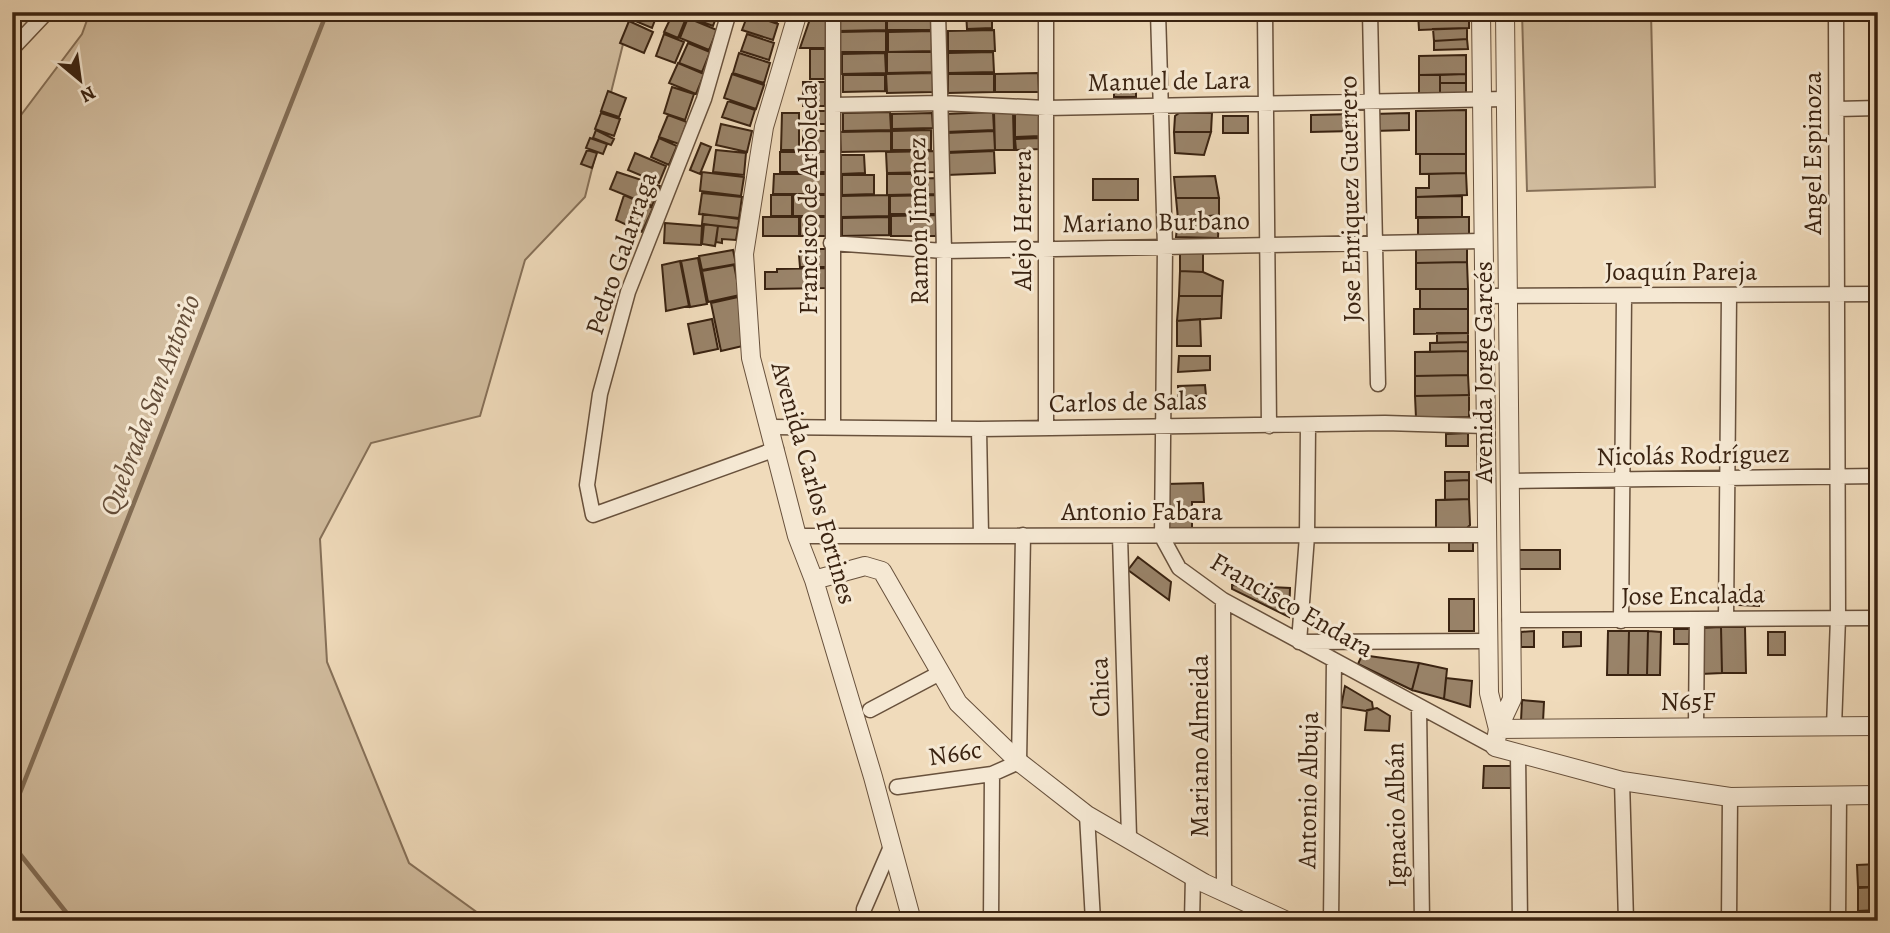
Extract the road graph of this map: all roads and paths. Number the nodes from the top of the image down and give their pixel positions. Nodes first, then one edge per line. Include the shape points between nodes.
1 (47, 12) edge
2 (729, 12) edge
3 (790, 12) edge
4 (798, 12) edge
5 (833, 12) edge
6 (938, 12) edge
7 (1046, 12) edge
8 (1158, 12) edge
9 (1265, 12) edge
10 (1370, 12) edge
11 (1481, 12) edge
12 (1505, 12) edge
13 (1836, 12) edge
14 (788, 37) junction
15 (12, 49) edge
16 (1480, 99) junction
17 (1506, 99) junction
18 (1372, 100) junction
19 (941, 103) junction
20 (1268, 103) junction
21 (833, 105) junction
22 (1161, 105) junction
23 (1046, 108) junction
24 (1878, 108) edge
25 (1837, 109) junction
26 (1482, 241) junction
27 (831, 243) junction
28 (1377, 243) junction
29 (1269, 245) junction
30 (1165, 247) junction
31 (1046, 249) junction
32 (944, 251) junction
33 (1837, 294) junction
34 (1878, 294) edge
35 (1484, 296) junction
36 (1509, 296) junction
37 (1729, 296) junction
38 (1624, 297) junction
39 (1378, 384) dead end
40 (1162, 426) junction
41 (1269, 426) junction
42 (1308, 426) junction
43 (1485, 426) junction
44 (771, 427) junction
45 (833, 427) junction
46 (944, 428) junction
47 (1046, 428) junction
48 (979, 429) junction
49 (776, 449) junction
50 (1878, 476) edge
51 (1838, 477) junction
52 (1727, 478) junction
53 (1510, 481) junction
54 (1623, 481) junction
55 (981, 535) junction
56 (1023, 535) junction
57 (1486, 535) junction
58 (797, 536) junction
59 (1120, 536) junction
60 (1307, 536) junction
61 (1162, 537) junction
62 (814, 580) junction
63 (1223, 600) junction
64 (1838, 618) junction
65 (1878, 618) edge
66 (1697, 619) junction
67 (1726, 619) junction
68 (1510, 620) junction
69 (1621, 621) junction
70 (1487, 641) junction
71 (1299, 642) junction
72 (1334, 660) junction
73 (938, 674) junction
74 (1419, 708) junction
75 (870, 710) dead end
76 (1834, 726) junction
77 (1878, 726) edge
78 (1696, 727) junction
79 (1498, 729) junction
80 (1495, 747) junction
81 (1518, 754) junction
82 (1019, 762) junction
83 (992, 774) junction
84 (1622, 781) junction
85 (897, 787) dead end
86 (1878, 795) edge
87 (1730, 797) junction
88 (1839, 797) junction
89 (1087, 815) junction
90 (1129, 836) junction
91 (890, 849) junction
92 (1194, 876) junction
93 (1224, 891) junction
94 (864, 921) edge
95 (912, 921) edge
96 (991, 921) edge
97 (1093, 921) edge
98 (1192, 921) edge
99 (1287, 921) edge
100 (1331, 921) edge
101 (1422, 921) edge
102 (1520, 921) edge
103 (1626, 921) edge
104 (1729, 921) edge
105 (1838, 921) edge

1 - 15 street
2 - 49 street, Pedro Galarraga via 704,99 628,292 600,394 587,485 593,515
3 - 14 street
4 - 14 street, Avenida Carlos Fortines
5 - 21 street, Francisco de Arboleda
6 - 19 street, Ramon Jimenez
7 - 23 street, Alejo Herrera
8 - 22 street, Francisco Endara
9 - 20 street
10 - 18 street, Jose Enriquez Guerrero
11 - 16 street, Avenida Jorge Garcés
12 - 17 street, Avenida Jorge Garcés
13 - 25 street, Angel Espinoza
14 - 44 street, Avenida Carlos Fortines via 764,127 744,254 751,358
16 - 17 street, Manuel de Lara
16 - 18 street, Manuel de Lara
16 - 26 street, Avenida Jorge Garcés
17 - 36 street, Avenida Jorge Garcés
18 - 20 street, Manuel de Lara
18 - 28 street, Jose Enriquez Guerrero
19 - 21 street, Manuel de Lara
19 - 23 street, Manuel de Lara
19 - 32 street, Ramon Jimenez
20 - 22 street, Manuel de Lara
20 - 29 street
21 - 27 street, Francisco de Arboleda
22 - 23 street, Manuel de Lara
22 - 30 street, Francisco Endara
23 - 31 street, Alejo Herrera
24 - 25 street
25 - 33 street, Angel Espinoza
26 - 28 street, Mariano Burbano
26 - 35 street, Avenida Jorge Garcés
27 - 32 street, Mariano Burbano
27 - 45 street, Francisco de Arboleda
28 - 29 street, Mariano Burbano
28 - 39 street, Jose Enriquez Guerrero
29 - 30 street, Mariano Burbano
29 - 41 street
30 - 31 street, Mariano Burbano
30 - 40 street, Francisco Endara
31 - 32 street, Mariano Burbano
31 - 47 street, Alejo Herrera
32 - 46 street, Ramon Jimenez
33 - 34 street, Joaquín Pareja
33 - 37 street, Joaquín Pareja
33 - 51 street, Angel Espinoza
35 - 36 street, Joaquín Pareja
35 - 43 street, Avenida Jorge Garcés
36 - 38 street, Joaquín Pareja
36 - 53 street, Avenida Jorge Garcés
37 - 38 street, Joaquín Pareja
37 - 52 street
38 - 54 street
40 - 41 street, Carlos de Salas
40 - 47 street, Carlos de Salas
40 - 61 street, Francisco Endara
41 - 42 street, Carlos de Salas
42 - 43 street, Carlos de Salas
42 - 60 street
43 - 57 street, Avenida Jorge Garcés
44 - 45 street, Carlos de Salas
44 - 49 street, Avenida Carlos Fortines
45 - 46 street, Carlos de Salas
46 - 48 street, Carlos de Salas
47 - 48 street, Carlos de Salas
48 - 55 street
49 - 58 street, Avenida Carlos Fortines
50 - 51 street, Nicolás Rodríguez
51 - 52 street, Nicolás Rodríguez
51 - 64 street, Angel Espinoza
52 - 54 street, Nicolás Rodríguez
52 - 67 street
53 - 54 street, Nicolás Rodríguez
53 - 68 street, Avenida Jorge Garcés
54 - 69 street
55 - 56 street, Antonio Fabara
55 - 58 street, Antonio Fabara
56 - 59 street, Antonio Fabara
56 - 82 street
57 - 60 street, Antonio Fabara
57 - 70 street, Avenida Jorge Garcés
58 - 62 street, Avenida Carlos Fortines
59 - 61 street, Antonio Fabara
59 - 90 street, Chica
60 - 61 street, Antonio Fabara
60 - 71 street
61 - 63 street, Francisco Endara via 1179,568
62 - 73 street via 864,566 882,571
62 - 91 street, Avenida Carlos Fortines
63 - 71 street, Francisco Endara
63 - 93 street, Mariano Almeida
64 - 65 street, Jose Encalada
64 - 67 street, Jose Encalada
64 - 76 street
66 - 67 street, Jose Encalada
66 - 69 street, Jose Encalada
66 - 78 street
68 - 69 street, Jose Encalada
68 - 79 street, Avenida Jorge Garcés via 1512,699
70 - 71 street
70 - 79 street, Avenida Jorge Garcés via 1489,693
71 - 72 street, Francisco Endara
72 - 74 street, Francisco Endara
72 - 100 street, Antonio Albuja
73 - 75 street
73 - 82 street via 958,704
74 - 80 street, Francisco Endara
74 - 101 street, Ignacio Albán
76 - 77 street, N65F
76 - 78 street, N65F
78 - 79 street, N65F
79 - 80 street, Avenida Jorge Garcés
80 - 81 street, Francisco Endara
81 - 84 street, Francisco Endara
81 - 102 street
82 - 83 street, N66c
82 - 89 street
83 - 85 street, N66c
83 - 96 street
84 - 87 street, Francisco Endara
84 - 103 street
86 - 88 street, Francisco Endara
87 - 88 street, Francisco Endara
87 - 104 street
88 - 105 street
89 - 90 street
89 - 97 street
90 - 92 street
91 - 94 street via 864,909
91 - 95 street, Avenida Carlos Fortines
92 - 93 street
92 - 98 street
93 - 99 street

